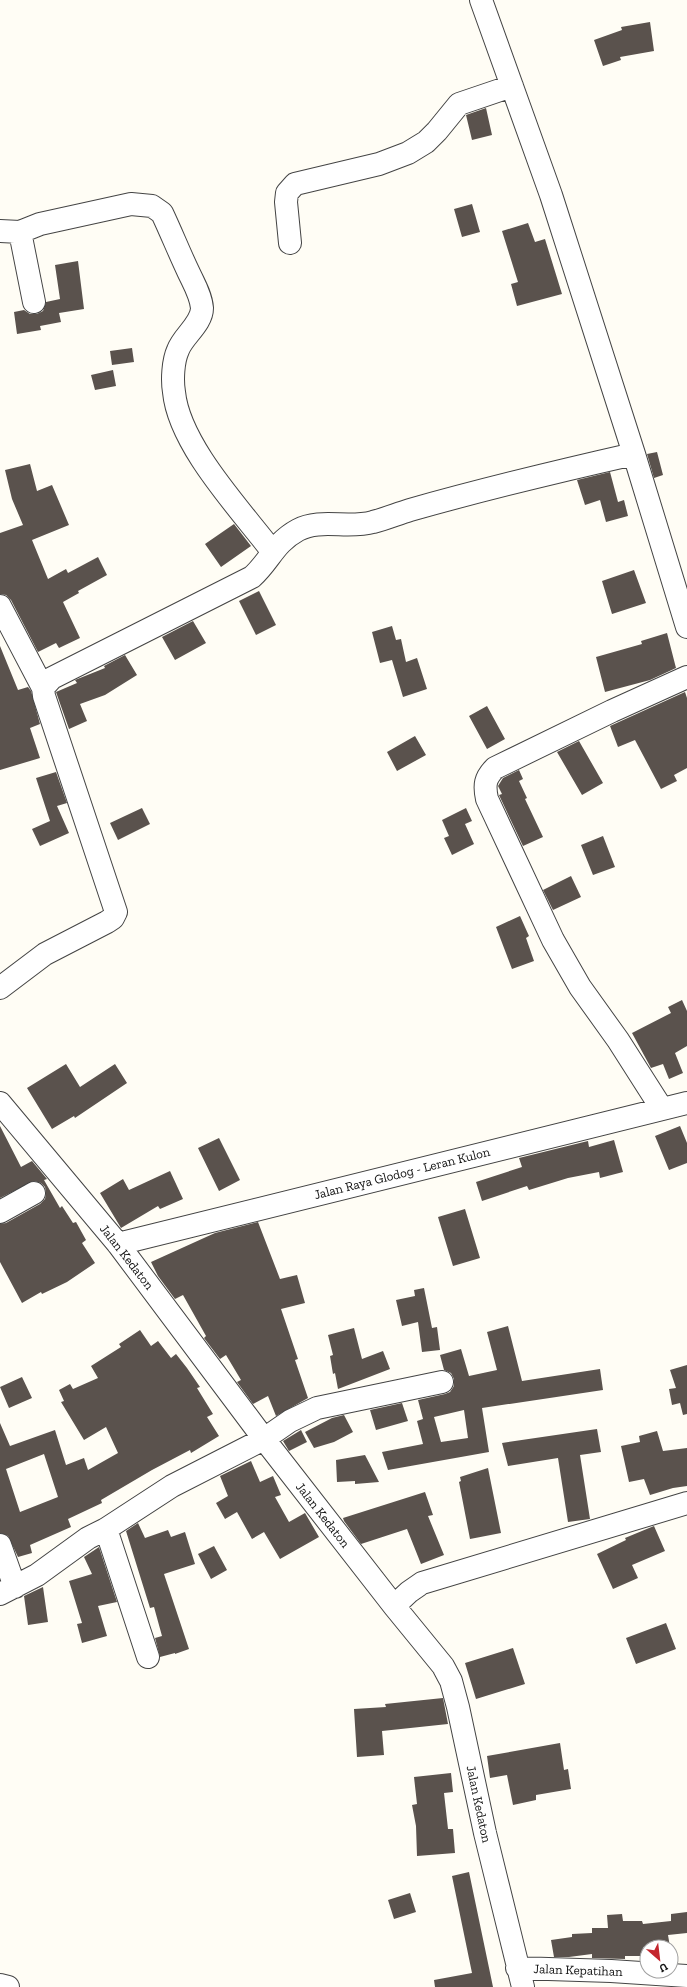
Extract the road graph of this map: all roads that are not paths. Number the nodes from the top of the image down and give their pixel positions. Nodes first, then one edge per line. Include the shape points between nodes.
1 (480, 0) edge
2 (512, 86) junction
3 (10, 231) edge
4 (290, 243) dead end
5 (34, 302) dead end
6 (634, 454) junction
7 (272, 550) junction
8 (0, 606) edge
9 (687, 627) edge
10 (8, 641) edge
11 (687, 677) edge
12 (43, 688) junction
13 (0, 988) edge
14 (0, 1103) edge
15 (687, 1103) edge
16 (662, 1109) junction
17 (34, 1193) dead end
18 (0, 1212) edge
19 (118, 1244) junction
20 (442, 1382) dead end
21 (264, 1439) junction
22 (687, 1503) edge
23 (106, 1529) junction
24 (0, 1545) edge
25 (8, 1591) edge
26 (394, 1606) junction
27 (148, 1657) dead end
28 (687, 1976) edge
29 (520, 1977) edge
30 (0, 1985) edge
31 (8, 1987) edge

1 - 2 street
2 - 4 street via 459,104 426,142 408,153 380,164 295,184 287,193 286,202
2 - 6 street via 551,195
3 - 5 street
3 - 7 street via 131,204 152,206 162,213 197,291 202,309 195,325 178,350 175,364 174,392 184,430 219,483
6 - 7 street via 410,510 371,523 311,525 298,530
6 - 9 street
7 - 12 street via 262,569 252,577 52,678
8 - 10 street
10 - 12 street
11 - 16 street via 495,768 487,776 485,788 487,799 553,940 580,987
12 - 13 street via 116,912 107,922 45,954
14 - 19 street, Jalan Kedaton
15 - 16 street, Jalan Raya Glodog - Leran Kulon
16 - 19 street, Jalan Raya Glodog - Leran Kulon
17 - 18 street
19 - 21 street, Jalan Kedaton
20 - 21 street via 317,1408 290,1421
21 - 23 street via 172,1486
21 - 26 street, Jalan Kedaton
22 - 26 street via 422,1584 408,1592
23 - 25 street via 88,1538 37,1575
23 - 27 street
24 - 25 street
26 - 29 street, Jalan Kedaton via 443,1666 451,1681 484,1833
28 - 29 street, Jalan Kepatihan via 611,1971
30 - 31 street

